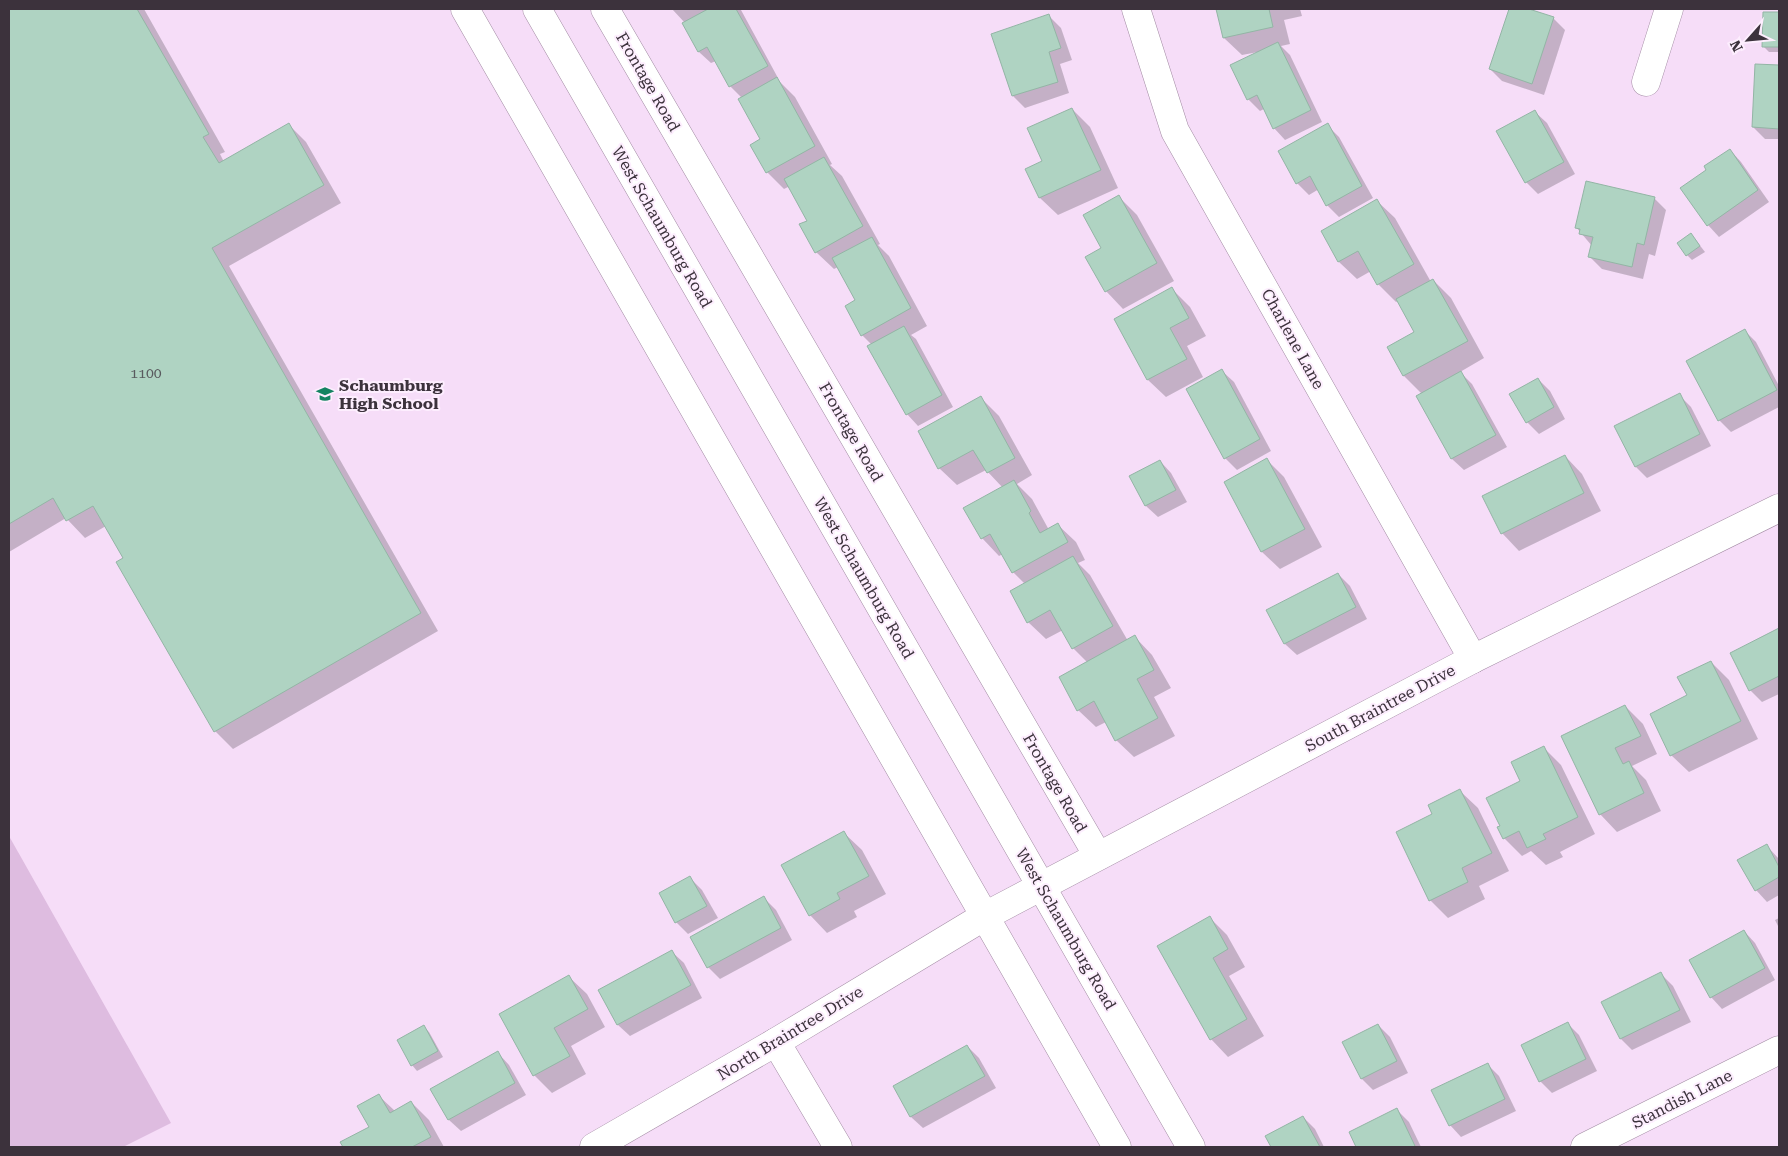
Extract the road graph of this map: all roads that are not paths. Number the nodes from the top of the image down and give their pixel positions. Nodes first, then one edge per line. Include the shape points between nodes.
1 (465, 9) edge
2 (537, 9) edge
3 (605, 9) edge
4 (1136, 9) edge
5 (1669, 9) edge
6 (1646, 82) dead end
7 (1779, 508) edge
8 (1473, 659) junction
9 (1098, 856) junction
10 (1041, 886) junction
11 (985, 916) junction
12 (776, 1042) junction
13 (1779, 1050) edge
14 (594, 1147) edge
15 (838, 1147) edge
16 (1117, 1147) edge
17 (1191, 1147) edge
18 (1585, 1147) edge

1 - 11 street
2 - 10 street, West Schaumburg Road
3 - 9 street, Frontage Road
4 - 8 street, Charlene Lane via 1175,131
5 - 6 street
7 - 8 street, South Braintree Drive
8 - 9 street, South Braintree Drive
9 - 10 street, South Braintree Drive
10 - 11 street, South Braintree Drive
10 - 17 street, West Schaumburg Road
11 - 12 street, North Braintree Drive
11 - 16 street
12 - 14 street, North Braintree Drive
12 - 15 street
13 - 18 street, Standish Lane

